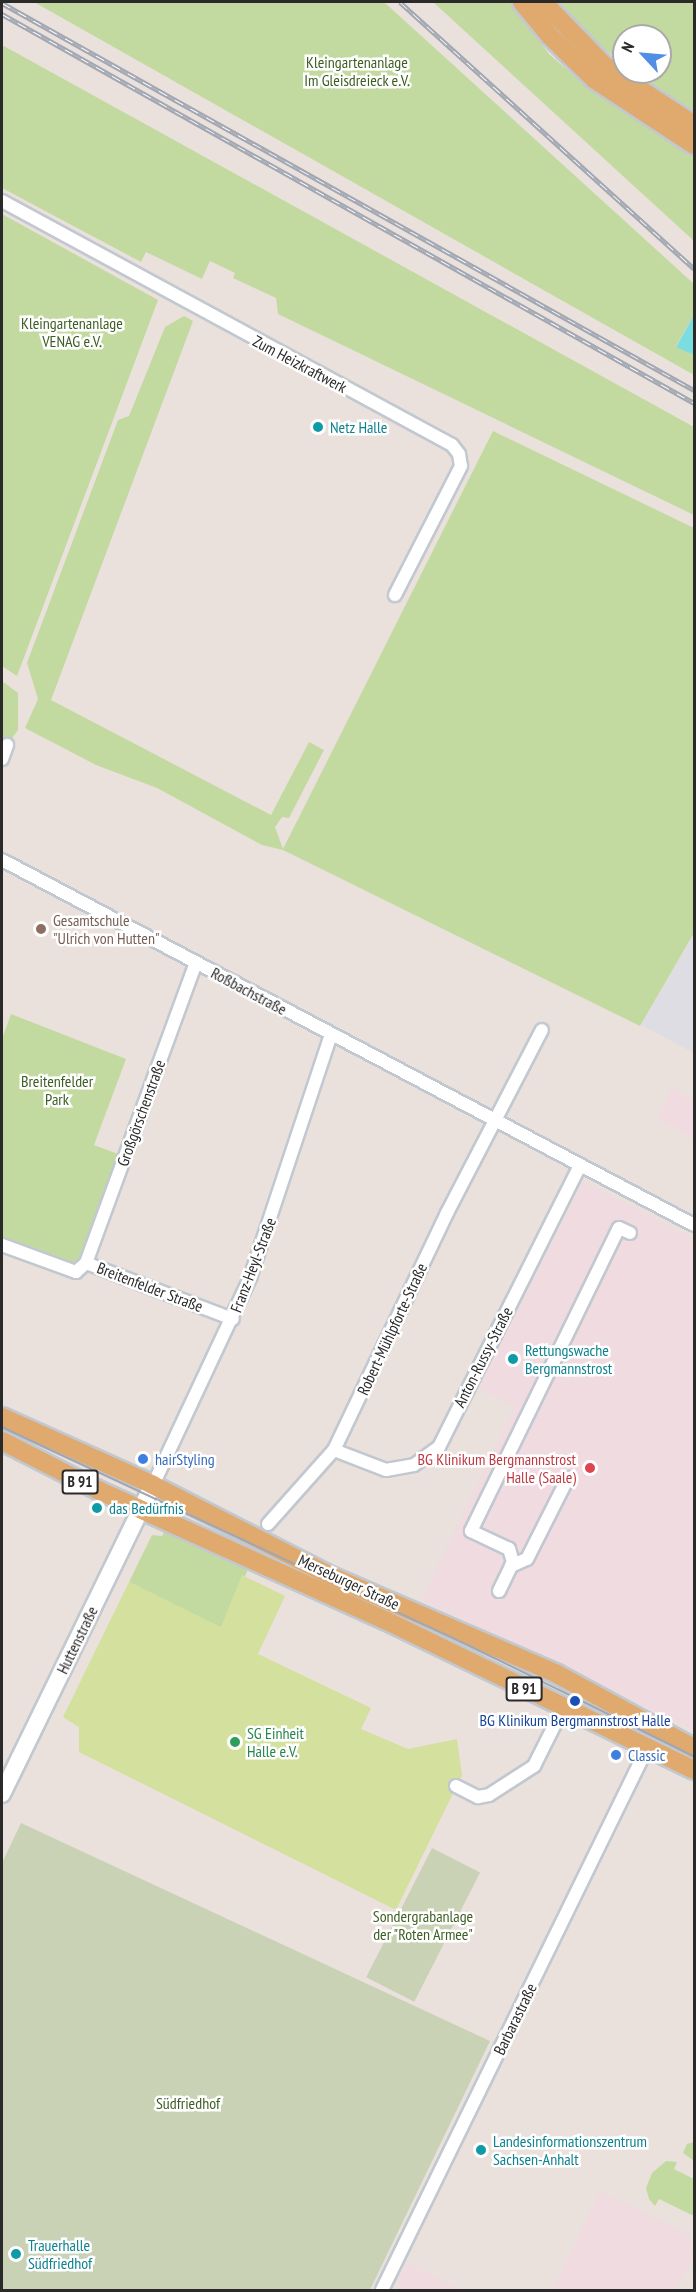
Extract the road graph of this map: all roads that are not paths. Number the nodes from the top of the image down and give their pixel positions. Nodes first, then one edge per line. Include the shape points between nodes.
1 (522, 2) edge
2 (544, 3) edge
3 (694, 125) edge
4 (694, 145) edge
5 (2, 201) edge
6 (395, 595) dead end
7 (7, 745) dead end
8 (2, 759) edge
9 (2, 860) edge
10 (196, 963) junction
11 (542, 1030) dead end
12 (331, 1035) junction
13 (496, 1121) junction
14 (580, 1165) junction
15 (694, 1225) edge
16 (630, 1233) dead end
17 (2, 1245) edge
18 (86, 1263) junction
19 (233, 1319) junction
20 (2, 1417) edge
21 (2, 1441) edge
22 (334, 1450) junction
23 (567, 1478) dead end
24 (153, 1485) junction
25 (141, 1508) junction
26 (268, 1524) dead end
27 (511, 1566) junction
28 (499, 1590) dead end
29 (563, 1708) junction
30 (647, 1748) junction
31 (694, 1748) edge
32 (694, 1770) edge
33 (456, 1786) dead end
34 (2, 1794) edge
35 (382, 2290) edge

1 - 4 main road via 555,42 595,80
2 - 3 main road via 605,66
5 - 6 street, Zum Heizkraftwerk via 452,445 461,466
7 - 8 street
9 - 10 street, Roßbachstraße
10 - 12 street, Roßbachstraße
10 - 18 street, Großgörschenstraße
11 - 13 street
12 - 13 street, Roßbachstraße
12 - 19 street, Franz-Heyl-Straße via 264,1242
13 - 14 street, Roßbachstraße
13 - 22 street, Robert-Mühlpforte-Straße via 447,1213
14 - 15 street, Roßbachstraße
14 - 22 street, Anton-Russy-Straße via 439,1447 414,1465 386,1470
16 - 27 street via 619,1228 559,1361 471,1532 509,1549
17 - 18 street, Breitenfelder Straße via 76,1272
18 - 19 street, Breitenfelder Straße
19 - 24 street, Franz-Heyl-Straße
20 - 24 main road, Merseburger Straße / B 91
21 - 25 main road, Merseburger Straße / B 91
22 - 26 street, Robert-Mühlpforte-Straße
23 - 27 street via 527,1559
24 - 25 street, Huttenstraße
24 - 31 main road, Merseburger Straße / B 91 via 331,1576 600,1695
25 - 29 main road, Merseburger Straße / B 91 via 446,1649
25 - 34 street, Huttenstraße
27 - 28 street
29 - 30 main road, Merseburger Straße / B 91
29 - 33 street via 534,1766 489,1795 478,1797
30 - 32 main road, Merseburger Straße / B 91
30 - 35 street, Barbarastraße

